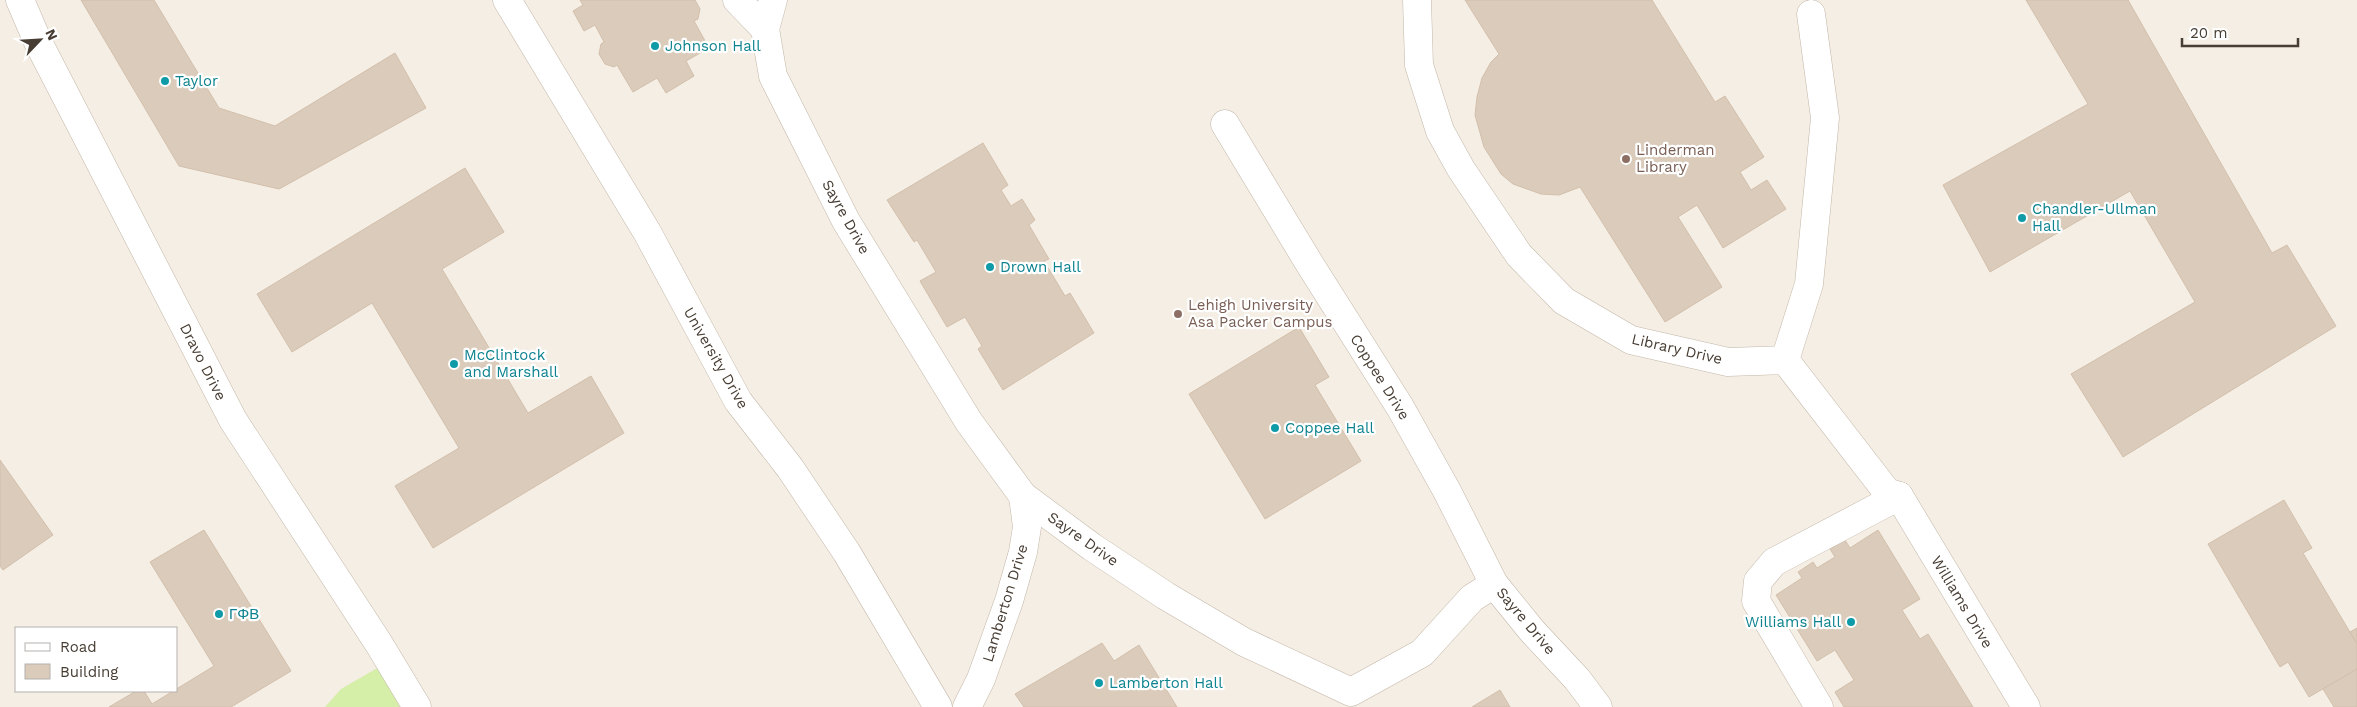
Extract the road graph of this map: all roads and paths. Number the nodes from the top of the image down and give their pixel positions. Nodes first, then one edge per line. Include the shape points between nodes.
1 (20, 0) edge
2 (507, 0) edge
3 (738, 0) edge
4 (773, 0) edge
5 (1417, 0) edge
6 (1811, 14) dead end
7 (765, 30) junction
8 (1225, 124) dead end
9 (1785, 360) junction
10 (1022, 496) junction
11 (1899, 496) junction
12 (1494, 584) junction
13 (1356, 699) edge
14 (416, 707) edge
15 (938, 707) edge
16 (967, 707) edge
17 (1598, 707) edge
18 (1819, 707) edge
19 (2026, 707) edge

1 - 14 street, Dravo Drive via 38,42 233,420 379,644
2 - 15 street, University Drive via 647,232 738,401 790,468 847,553
3 - 7 street
4 - 7 street
5 - 9 street, Library Drive via 1420,65 1440,131 1461,169 1519,255 1564,301 1631,340 1728,362
6 - 9 street via 1825,118 1809,284
7 - 10 street, Sayre Drive via 773,76 846,221 969,422
8 - 12 street, Coppee Drive via 1400,407 1447,490
9 - 11 street via 1887,492
10 - 13 street, Sayre Drive via 1173,600 1244,642
10 - 16 street, Lamberton Drive via 1027,527 1022,552 1009,601 981,679
11 - 18 street via 1774,562 1758,581 1756,601
11 - 19 street, Williams Drive
12 - 13 street, Sayre Drive via 1472,598 1422,653
12 - 17 street, Sayre Drive

